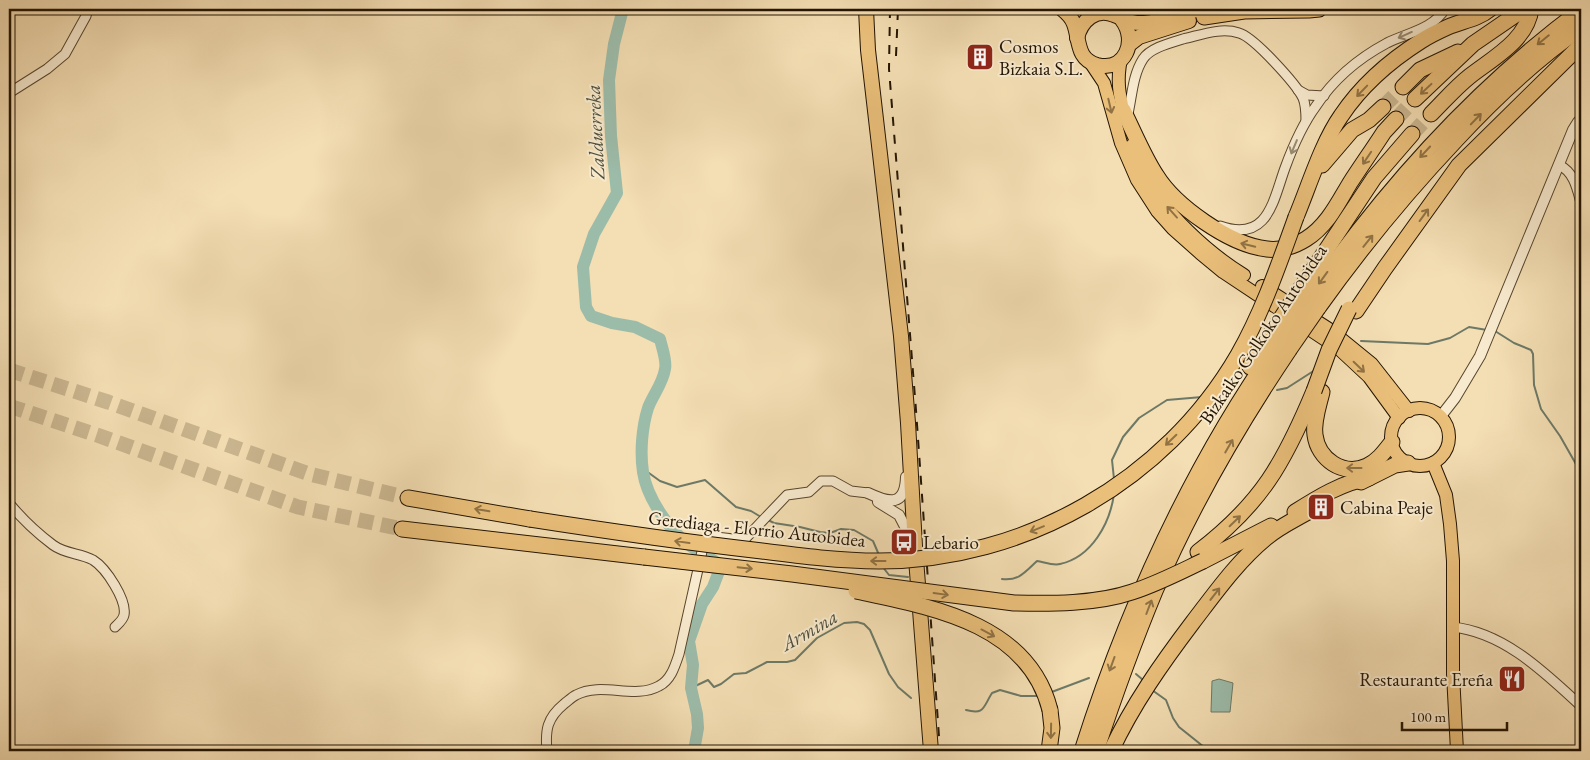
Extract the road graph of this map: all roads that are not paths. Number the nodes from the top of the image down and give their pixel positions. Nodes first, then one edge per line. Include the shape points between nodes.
1 (88, 9) edge
2 (866, 9) edge
3 (1062, 9) edge
4 (1185, 9) edge
5 (1223, 9) edge
6 (1260, 9) edge
7 (1319, 9) edge
8 (1445, 9) edge
9 (1490, 9) edge
10 (1524, 10) edge
11 (1581, 10) edge
12 (1092, 11) edge
13 (1244, 11) junction
14 (1203, 13) edge
15 (1173, 16) junction
16 (1122, 20) junction
17 (1581, 28) edge
18 (1077, 38) junction
19 (1130, 44) junction
20 (1473, 44) junction
21 (1581, 45) edge
22 (1121, 59) junction
23 (1090, 62) junction
24 (1402, 87) tunnel mouth
25 (1298, 90) junction
26 (9, 93) edge
27 (1324, 96) junction
28 (1415, 99) tunnel mouth
29 (1383, 107) tunnel mouth
30 (1125, 114) junction
31 (1431, 114) tunnel mouth
32 (1396, 119) tunnel mouth
33 (1581, 119) edge
34 (1306, 120) junction
35 (1412, 134) tunnel mouth
36 (1559, 165) junction
37 (1307, 190) junction
38 (1581, 203) edge
39 (1198, 217) junction
40 (1309, 299) junction
41 (1280, 342) junction
42 (1318, 391) junction
43 (1409, 410) junction
44 (1441, 416) junction
45 (1398, 418) junction
46 (908, 423) junction
47 (1392, 442) junction
48 (1408, 463) junction
49 (1434, 463) junction
50 (1369, 478) junction
51 (868, 493) junction
52 (408, 498) tunnel mouth
53 (1332, 498) dead end
54 (9, 503) edge
55 (1308, 512) dead end
56 (402, 528) tunnel mouth
57 (915, 546) junction
58 (1201, 556) junction
59 (792, 574) junction
60 (115, 627) dead end
61 (1452, 627) junction
62 (1581, 706) edge
63 (547, 751) edge
64 (931, 751) edge
65 (1049, 751) edge
66 (1082, 751) edge
67 (1096, 751) edge
68 (1111, 751) edge
69 (1457, 751) edge

1 - 26 street via 65,54
2 - 46 highway
3 - 18 highway via 1072,20
4 - 15 street
5 - 14 highway
6 - 13 highway
7 - 13 highway
8 -> 27 street via 1431,24 1366,56
9 -> 37 highway via 1424,39 1381,71 1340,116
10 - 20 highway
10 - 31 highway via 1525,29
11 -> 40 highway, Bizkaiko Golkoko Autobidea via 1518,60 1430,147 1384,197
12 - 16 highway via 1107,12
12 - 18 highway via 1079,29
13 - 14 highway
14 - 15 highway
14 - 19 highway via 1138,37
15 - 16 highway via 1144,23
16 - 19 highway via 1128,27
40 -> 17 highway, Bizkaiko Golkoko Autobidea via 1354,258 1393,210 1511,84
18 - 23 highway via 1080,52
19 - 22 highway
20 - 24 highway via 1420,70
20 -> 28 highway
42 -> 21 highway via 1353,310 1459,165
22 - 23 highway via 1106,66
22 - 30 main road via 1118,86
23 -> 45 main road via 1104,83 1121,143 1137,180 1157,211 1223,272 1339,349 1369,377
25 - 27 street via 1307,95
25 - 30 street via 1249,37 1239,32 1220,30 1163,44 1143,58
25 - 34 street via 1306,107
27 - 34 street
29 - 37 highway via 1343,139
30 - 39 highway via 1156,176
43 -> 30 main road via 1372,364 1343,340 1237,271 1184,225 1145,175 1128,134
32 -> 39 highway via 1384,132 1324,224 1294,246 1266,250 1241,243
33 - 36 street
34 -> 39 street via 1269,214 1245,230 1227,228
35 - 40 highway via 1364,192
36 - 38 street via 1572,175
36 - 44 street via 1488,340 1466,381
37 -> 52 highway, Gerediaga - Elorrio Autobidea, bridge via 1260,313 1210,396 1177,434 1136,471 1092,501 1039,529 1010,540 951,554 879,561 801,556 702,545
40 - 41 highway, bridge
40 - 41 highway, bridge
41 -> 66 highway, Bizkaiko Golkoko Autobidea via 1256,374 1182,502 1120,642
67 -> 41 highway, Bizkaiko Golkoko Autobidea via 1155,590 1186,526 1260,394
47 -> 42 highway via 1381,456 1365,467 1351,469 1332,464 1323,456 1314,433
58 -> 42 highway via 1260,494 1290,446
43 - 44 main road via 1426,409
43 - 45 main road
44 - 49 main road via 1449,432 1449,442 1441,458
45 - 47 main road
46 - 51 street via 904,492 890,501
46 - 57 highway
47 - 48 main road via 1397,454
48 - 49 main road via 1416,466
48 - 50 highway via 1395,465
49 - 61 main road via 1446,495 1450,524
50 - 53 highway
50 - 58 highway via 1337,489 1265,530
51 - 57 street via 899,515
51 - 63 street via 854,492 833,480 825,480 810,492 787,495 754,532 743,539 711,537 706,540 679,654 668,679 659,686 644,690 600,690 576,695 549,721 545,735
54 - 60 street via 21,518 55,546 92,560 104,570 124,606 124,617
68 -> 55 highway via 1142,694 1234,570 1267,537
56 -> 59 highway, bridge
57 - 64 highway
59 -> 58 highway, bridge via 1014,603 1058,603 1131,593
59 -> 65 highway, bridge via 922,605 963,620 1005,642 1030,666 1045,692 1052,728
61 - 62 street via 1489,636 1512,649
61 - 69 main road

